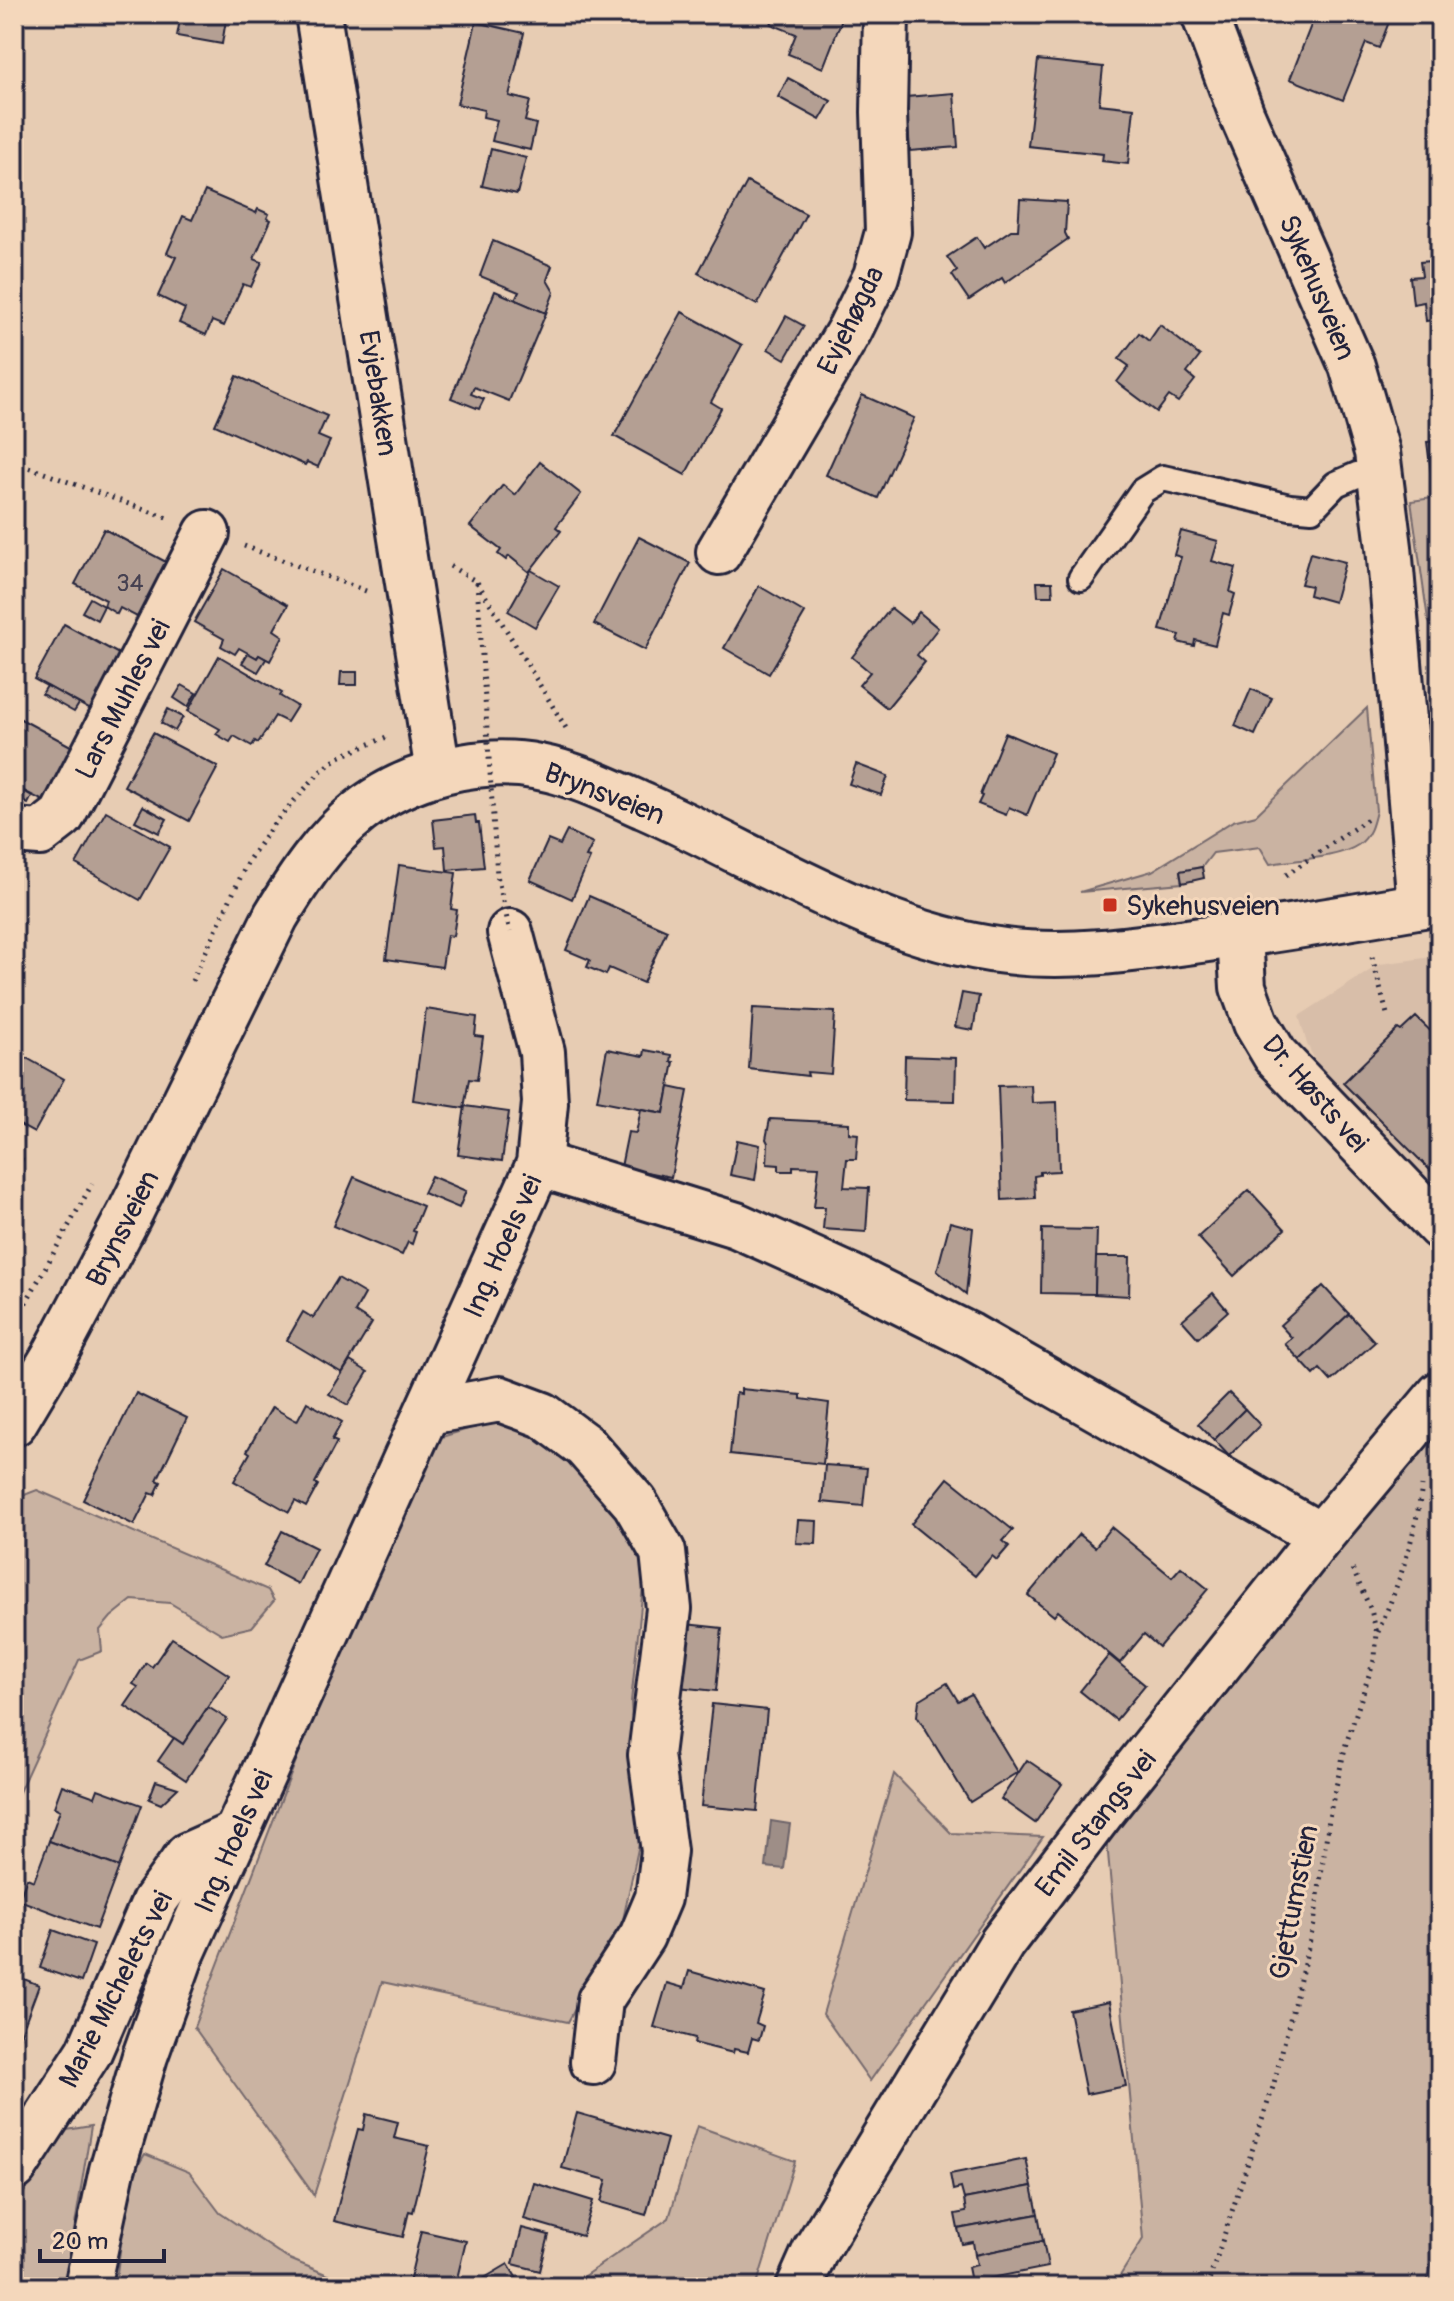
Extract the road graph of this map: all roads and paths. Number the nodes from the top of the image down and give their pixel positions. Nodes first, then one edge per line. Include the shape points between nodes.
1 (318, 14) edge
2 (886, 14) edge
3 (1204, 14) edge
4 (14, 462) edge
5 (1380, 470) junction
6 (207, 533) junction
7 (719, 552) dead end
8 (1081, 578) dead end
9 (373, 593) dead end
10 (569, 734) dead end
11 (438, 772) junction
12 (1372, 816) dead end
13 (14, 831) edge
14 (1286, 875) dead end
15 (1430, 904) edge
16 (510, 932) joint
17 (1240, 935) junction
18 (1370, 950) dead end
19 (1387, 1014) dead end
20 (539, 1164) junction
21 (1440, 1227) edge
22 (1440, 1394) edge
23 (428, 1412) junction
24 (14, 1423) edge
25 (1401, 1439) junction
26 (1321, 1536) junction
27 (1377, 1633) junction
28 (235, 1834) junction
29 (593, 2062) dead end
30 (14, 2168) edge
31 (87, 2287) edge
32 (799, 2287) edge
33 (1207, 2287) edge

1 - 11 street, Evjebakken
2 - 7 street, Evjehøgda via 888,232 876,276
3 - 5 street, Sykehusveien via 1242,115 1352,366
4 - 6 path
5 - 8 lane via 1336,484 1312,509 1163,478 1142,491
5 - 15 street, Sykehusveien
6 - 9 path
6 - 13 street, Lars Muhles vei via 62,816 40,833
10 - 16 path, bridge via 477,582 497,875
11 - 17 street, Brynsveien via 508,763 575,777 681,822 864,912 957,943 1073,954
11 - 24 street, Brynsveien via 360,811 300,876 102,1268
12 - 14 path
15 - 17 street, Brynsveien
16 - 20 street, Ing. Hoels vei via 542,1052 545,1103
17 - 21 street, Dr. Høsts vei via 1243,987 1275,1055
18 - 19 path
20 - 23 street, Ing. Hoels vei
20 - 26 street via 736,1225 849,1276 970,1336
22 - 25 street, Emil Stangs vei
23 - 28 street, Ing. Hoels vei
23 - 29 street via 500,1399 543,1415 585,1446 635,1503 663,1552 669,1609 651,1755 664,1851 658,1898 642,1936 600,2000
25 - 26 street, Emil Stangs vei
25 - 27 path via 1425,1454 1417,1523 1400,1582
26 - 27 path, Gjettumstien via 1346,1558
26 - 32 street, Emil Stangs vei via 1002,1943 815,2251
27 - 33 path, Gjettumstien via 1375,1657 1330,1812 1314,1924 1273,2087
28 - 30 street, Marie Michelets vei via 188,1855 154,1902 89,2052
28 - 31 street, Ing. Hoels vei via 181,1956 145,2056 112,2170

